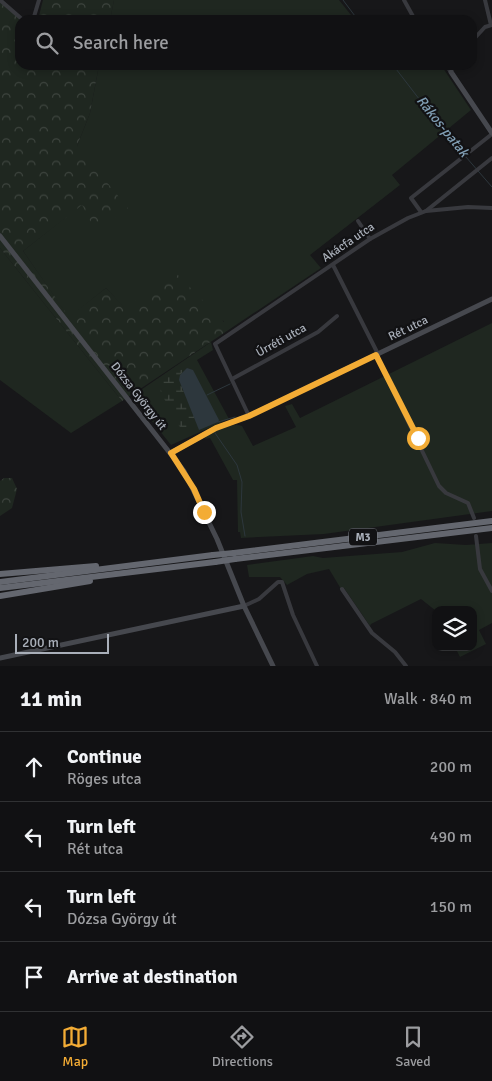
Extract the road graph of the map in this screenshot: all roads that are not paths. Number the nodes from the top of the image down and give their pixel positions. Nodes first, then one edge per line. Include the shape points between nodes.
1 (0, 0) edge
2 (39, 0) edge
3 (404, 0) edge
4 (485, 0) edge
5 (17, 15) edge
6 (34, 15) edge
7 (413, 15) edge
8 (492, 25) edge
9 (477, 36) edge
10 (451, 72) edge
11 (492, 134) edge
12 (492, 158) edge
13 (492, 208) edge
14 (423, 212) junction
15 (358, 221) dead end
16 (0, 236) edge
17 (370, 239) junction
18 (333, 265) junction
19 (492, 299) edge
20 (337, 316) dead end
21 (377, 354) junction
22 (232, 379) junction
23 (249, 416) junction
24 (171, 453) junction
25 (474, 518) dead end
26 (492, 520) edge
27 (492, 528) edge
28 (476, 536) dead end
29 (235, 556) junction
30 (214, 559) junction
31 (150, 563) junction
32 (143, 570) junction
33 (0, 574) edge
34 (0, 582) edge
35 (0, 588) edge
36 (342, 589) dead end
37 (492, 590) edge
38 (239, 594) junction
39 (0, 596) edge
40 (244, 606) junction
41 (230, 608) junction
42 (248, 614) junction
43 (0, 657) edge
44 (273, 666) edge
45 (317, 666) edge
46 (406, 666) edge

1 - 5 street
2 - 6 street
3 - 7 street
4 - 8 street
8 - 9 street
10 - 11 street
11 - 14 street via 411,198
12 - 14 street, Akácfa utca
13 - 14 street
14 - 17 street, Akácfa utca
15 - 17 street
16 - 24 street, Dózsa György út
17 - 18 street, Akácfa utca
18 - 21 street
18 - 22 street, Akácfa utca via 215,344
19 - 21 street, Rét utca
20 - 22 street, Úrréti utca via 318,332
21 - 23 street, Rét utca
21 - 25 street via 439,486 466,502
22 - 23 street
23 - 24 street, Rét utca via 216,428
24 - 38 street, Dózsa György út via 194,489
26 - 29 highway, M3
27 - 29 highway, M3
28 - 37 street via 480,569
29 - 30 highway, M3, bridge
30 - 31 highway, M3
30 - 32 highway, M3
31 - 33 highway
31 - 34 highway, M3
32 - 35 highway, M3
32 - 39 highway via 124,576
36 - 46 street via 372,632 396,652
38 - 40 street, Dózsa György út
38 - 41 street
40 - 41 street
40 - 42 street, Dózsa György út
40 - 45 street via 282,582
41 - 42 street
41 - 43 street
42 - 44 street, Dózsa György út

